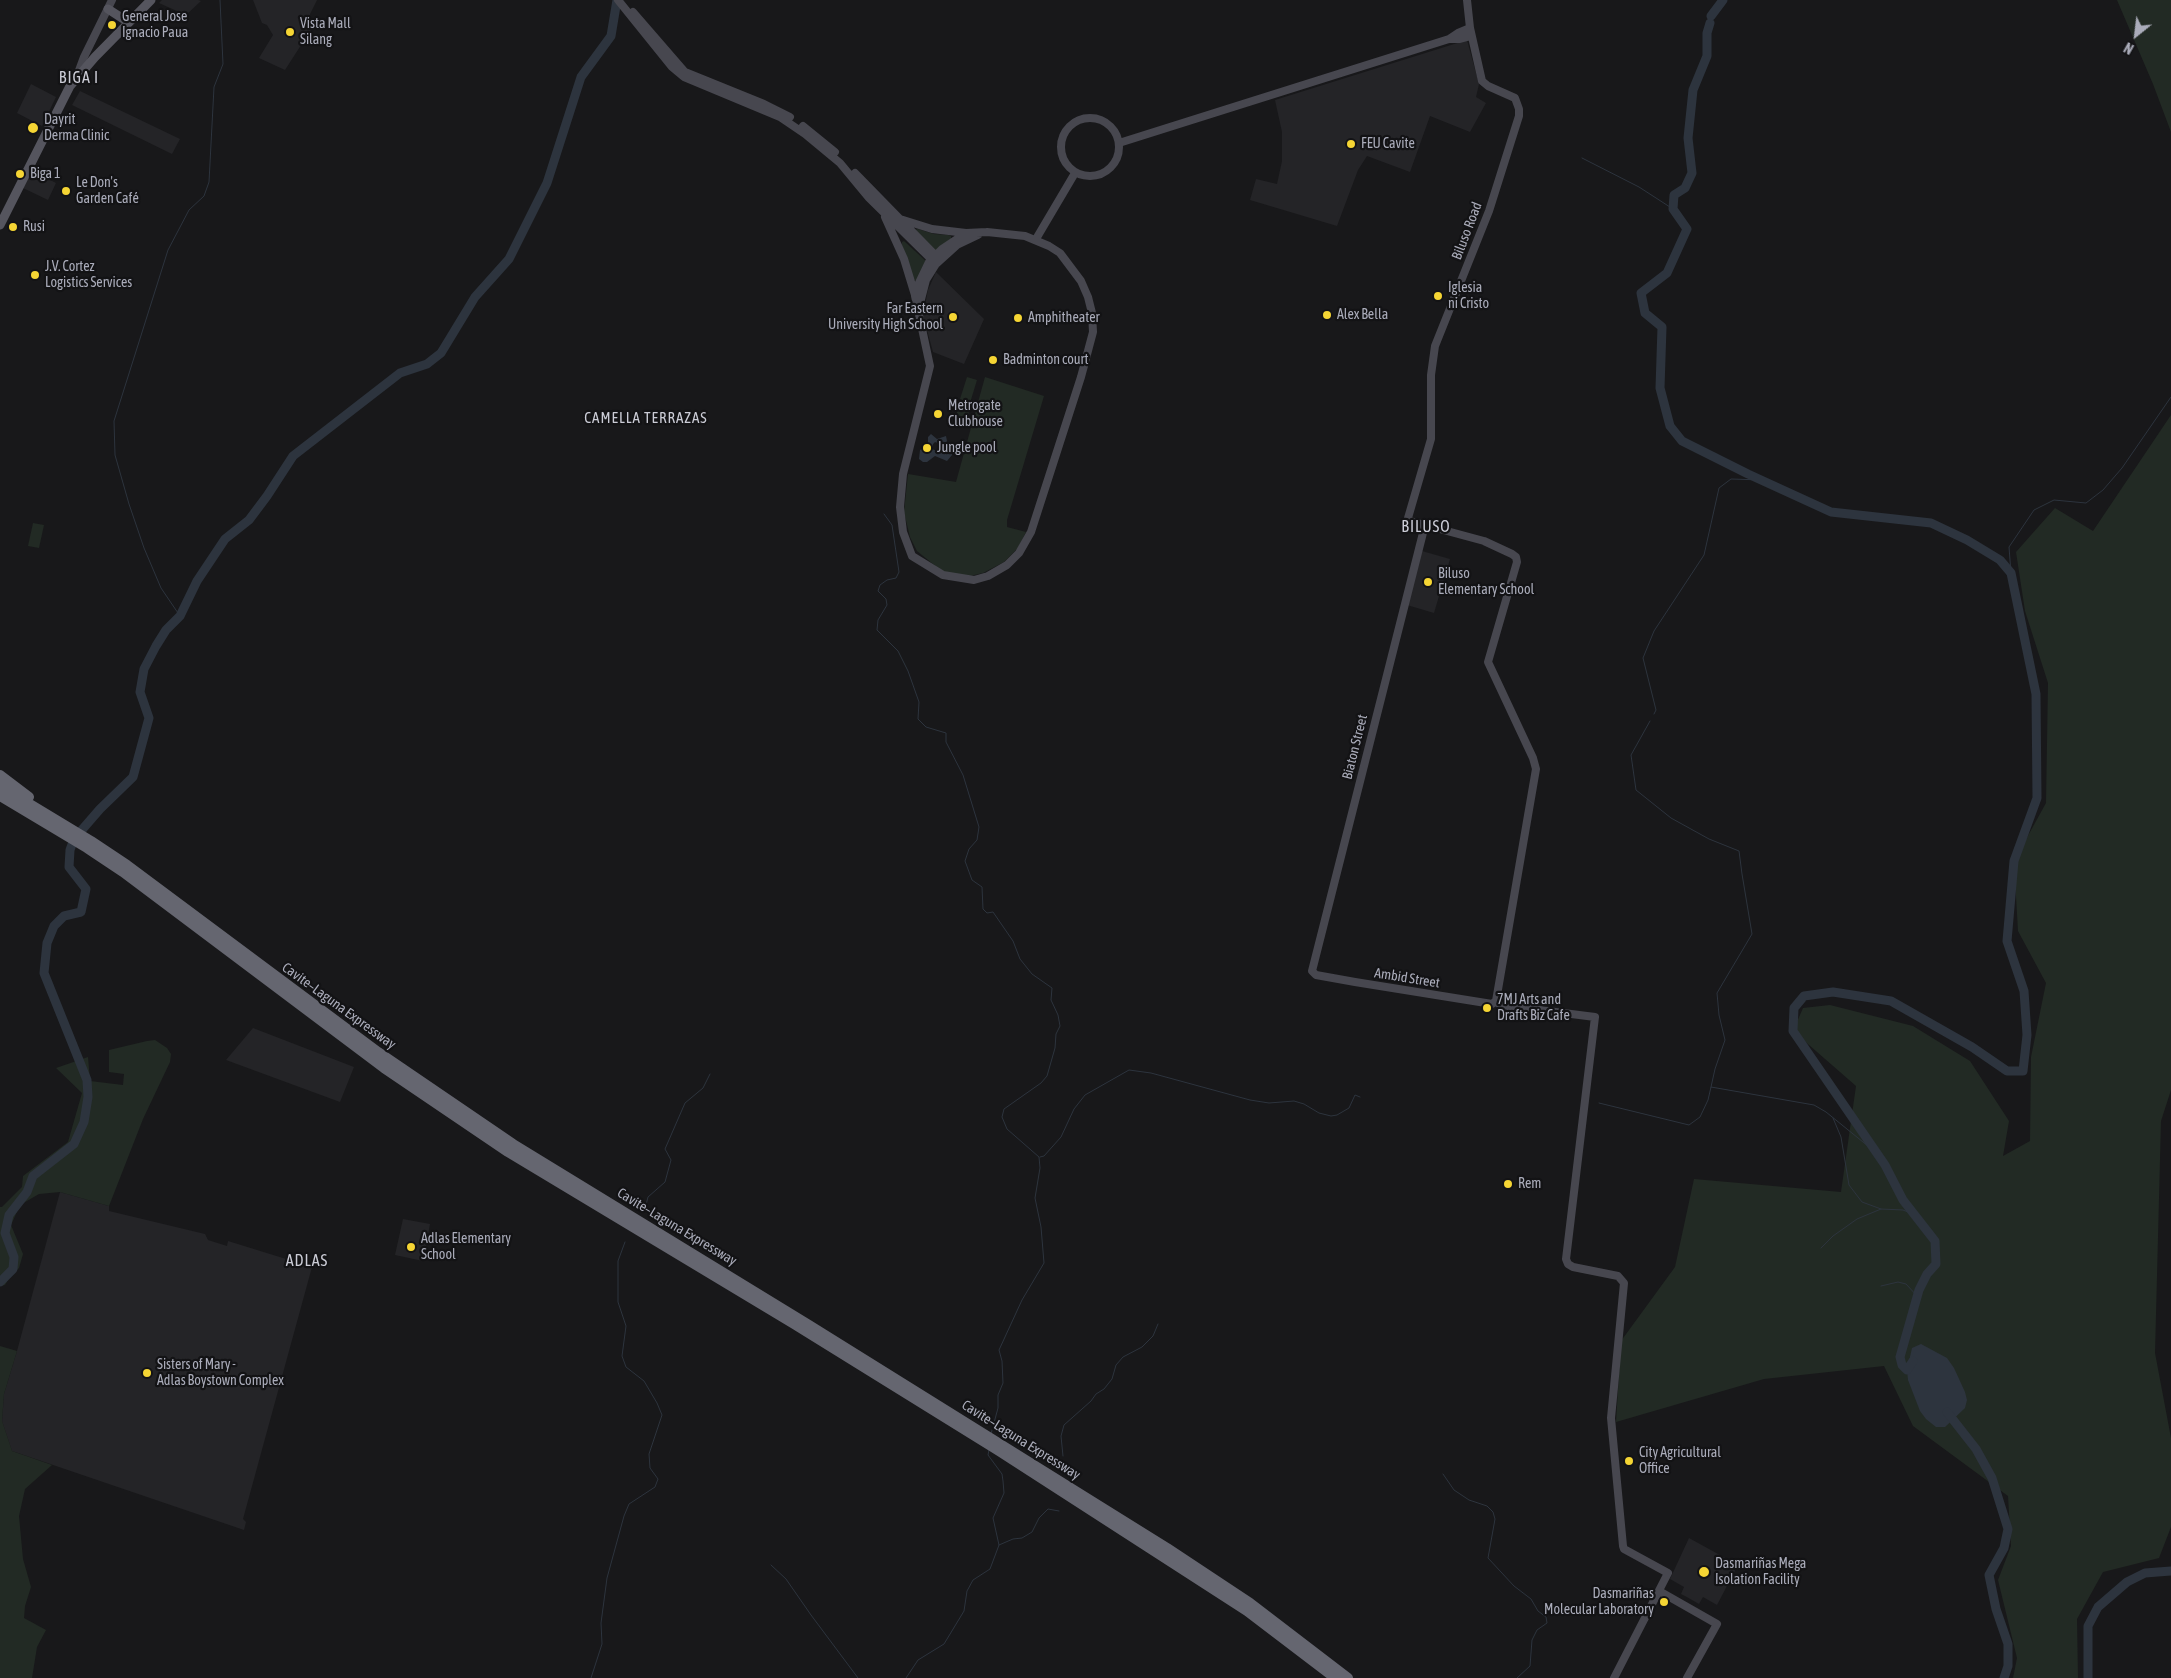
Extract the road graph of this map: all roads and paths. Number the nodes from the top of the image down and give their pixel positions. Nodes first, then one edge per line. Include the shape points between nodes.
1 (151, 0) edge
2 (1467, 0) edge
3 (621, 1) edge
4 (110, 4) edge
5 (128, 22) junction
6 (1470, 32) junction
7 (77, 78) junction
8 (1119, 143) junction
9 (1075, 173) junction
10 (882, 211) junction
11 (896, 217) junction
12 (0, 225) edge
13 (987, 232) junction
14 (966, 233) junction
15 (1036, 239) junction
16 (935, 259) junction
17 (915, 296) junction
18 (918, 309) junction
19 (1425, 525) junction
20 (0, 775) edge
21 (0, 786) edge
22 (0, 796) edge
23 (68, 832) junction
24 (1313, 974) joint
25 (1496, 1001) junction
26 (1000, 1447) junction
27 (1659, 1591) junction
28 (1335, 1678) edge
29 (1348, 1678) edge
30 (1614, 1678) edge
31 (1687, 1678) edge

1 - 5 main road
2 - 6 street, Biluso Road
3 - 10 street via 672,67 684,77 780,117 840,163
3 - 11 street via 685,72 781,112 811,131 844,160
4 - 5 main road
4 - 7 street
5 - 7 main road
6 - 8 street via 1460,39 1449,39
6 - 19 street, Biluso Road via 1482,81 1515,98 1519,116 1489,211 1435,346 1431,375 1431,439 1408,518
7 - 12 main road
8 - 9 street via 1117,159 1107,171 1094,176
8 - 9 street via 1116,134 1103,121 1085,118 1076,121 1064,132 1060,146 1063,160
9 - 15 street
10 - 16 street
10 - 17 street via 904,259
11 - 14 street via 932,229
11 - 16 street
13 - 14 street
13 - 15 street via 1014,233
13 - 16 street
14 - 16 street
15 - 18 street via 1060,253 1081,281 1088,297 1093,332 1031,532 1007,566 974,580 943,575 928,567 912,556 903,532 900,506 903,474 930,366
16 - 17 street via 919,280
16 - 18 street
17 - 18 street
19 - 24 street, Biaton Street
19 - 25 street via 1484,541 1512,554 1517,562 1488,662 1536,769
20 - 23 highway
21 - 23 highway, Cavite–Laguna Expressway
22 - 23 highway, Cavite–Laguna Expressway
23 - 26 highway, Cavite–Laguna Expressway via 142,876 378,1052 513,1144
24 - 25 street, Ambid Street via 1492,1004
25 - 27 street, Ambid Street via 1595,1017 1566,1258 1573,1267 1618,1276 1624,1284 1611,1418 1623,1546 1668,1573
26 - 28 highway, Cavite–Laguna Expressway via 1247,1611
26 - 29 highway, Cavite–Laguna Expressway via 1250,1603
27 - 30 street
27 - 31 street via 1717,1624

